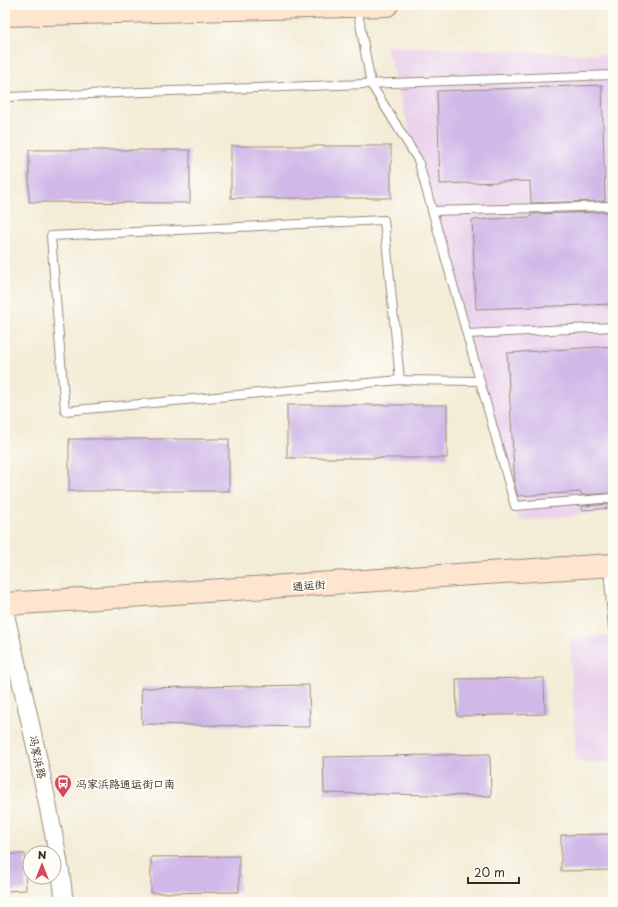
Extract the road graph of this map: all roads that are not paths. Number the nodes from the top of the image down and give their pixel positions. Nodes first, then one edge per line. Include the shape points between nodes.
1 (387, 5) edge
2 (357, 6) edge
3 (5, 15) edge
4 (613, 75) edge
5 (371, 84) junction
6 (5, 99) edge
7 (613, 206) edge
8 (432, 211) junction
9 (613, 327) edge
10 (467, 334) junction
11 (400, 380) junction
12 (480, 381) junction
13 (613, 498) edge
14 (610, 565) edge
15 (5, 604) edge
16 (5, 613) edge
17 (613, 629) edge
18 (64, 902) edge

1 - 2 street
2 - 3 street
2 - 5 lane
4 - 5 lane
5 - 6 lane
5 - 8 lane via 418,160
7 - 8 lane
8 - 10 lane
9 - 10 lane
10 - 12 lane
11 - 11 lane via 384,220 51,236 65,411
11 - 12 lane
12 - 13 lane via 515,506
14 - 15 street, 通运街
14 - 17 lane
16 - 18 street, 冯家浜路 via 45,790 63,883

